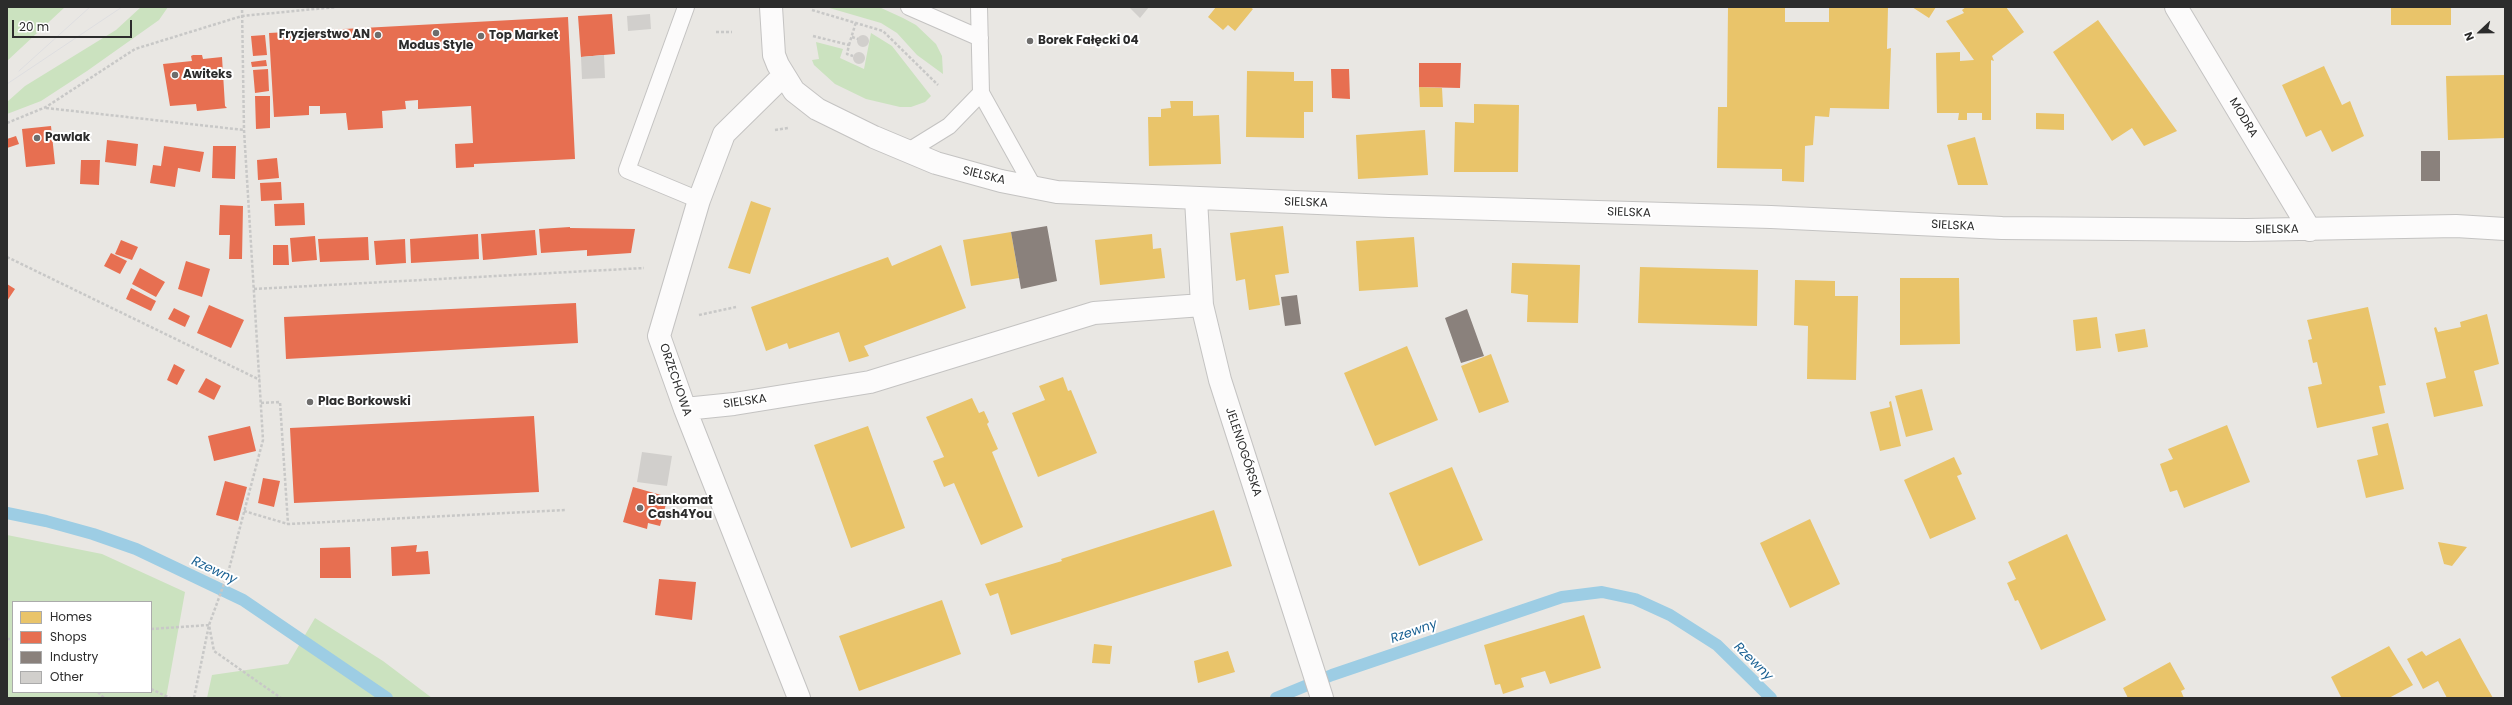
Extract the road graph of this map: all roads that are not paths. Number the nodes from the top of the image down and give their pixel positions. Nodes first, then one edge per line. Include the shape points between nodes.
1 (686, 7) edge
2 (771, 7) edge
3 (909, 7) edge
4 (979, 7) edge
5 (2176, 7) edge
6 (980, 38) junction
7 (783, 76) junction
8 (980, 93) junction
9 (907, 152) junction
10 (1034, 188) junction
11 (1196, 199) junction
12 (699, 200) junction
13 (2505, 229) edge
14 (2310, 230) junction
15 (1202, 305) junction
16 (685, 410) junction
17 (1321, 696) edge
18 (799, 698) edge

1 - 12 lane via 627,170
2 - 7 street via 774,55
3 - 6 lane
4 - 6 lane
5 - 14 street, MODRA
6 - 8 lane
7 - 9 street, SIELSKA via 794,91 817,109
7 - 12 street, ORZECHOWA via 724,134
8 - 9 lane via 949,126
8 - 10 lane
9 - 10 street, SIELSKA via 965,171
10 - 11 street, SIELSKA via 1087,195
11 - 14 street, SIELSKA via 1771,217 2002,228
11 - 15 street, JELENIOGÓRSKA
12 - 16 street, ORZECHOWA via 660,336
13 - 14 street, SIELSKA via 2456,226
15 - 16 street, SIELSKA via 1094,313 870,382
15 - 17 street, JELENIOGÓRSKA via 1220,380
16 - 18 street, ORZECHOWA

